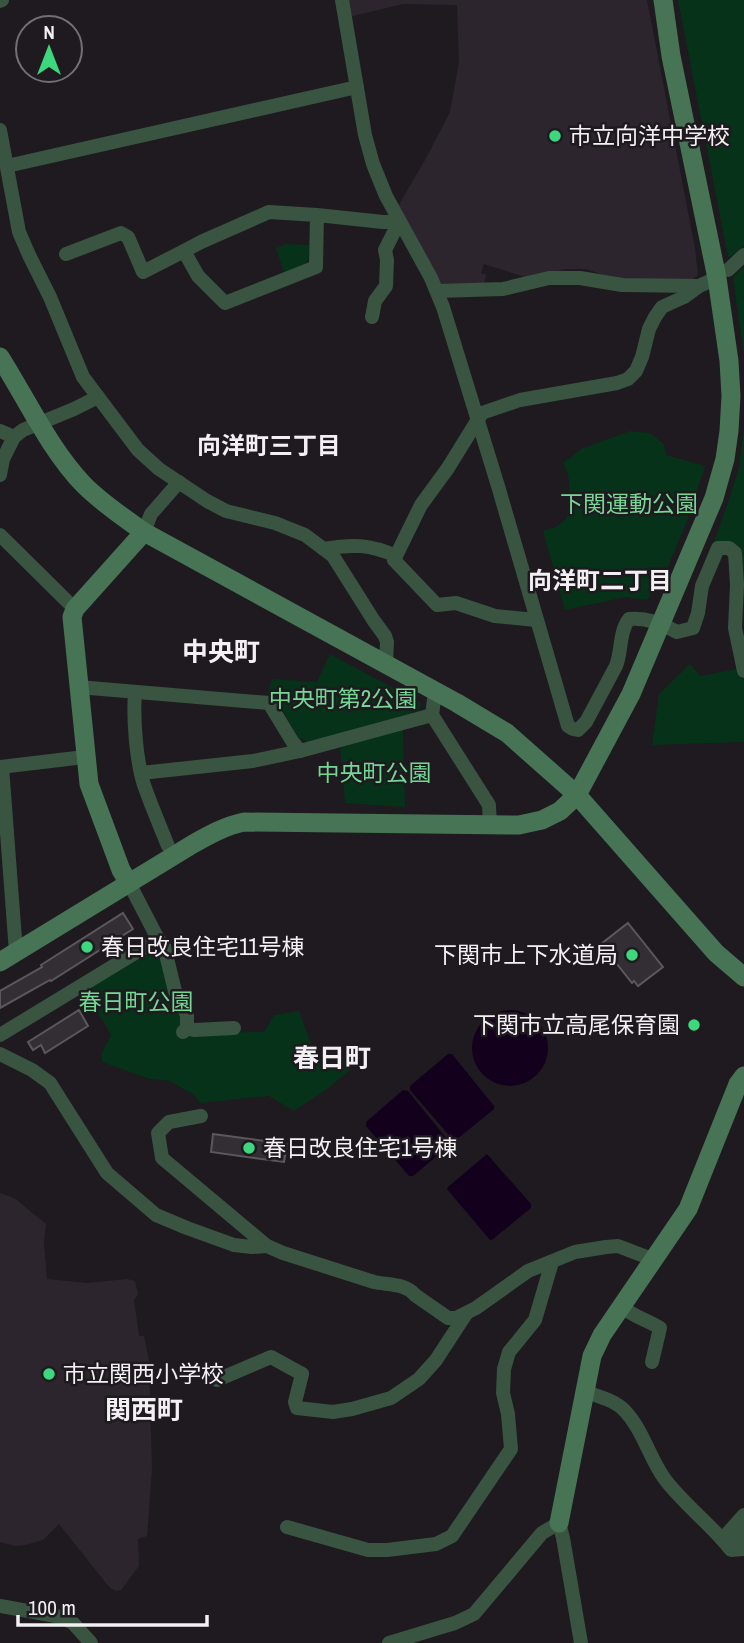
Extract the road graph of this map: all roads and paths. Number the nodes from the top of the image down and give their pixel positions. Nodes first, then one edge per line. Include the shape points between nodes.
1 (342, 0) edge
2 (663, 0) edge
3 (357, 87) junction
4 (0, 130) edge
5 (8, 166) junction
6 (317, 215) junction
7 (399, 222) junction
8 (184, 251) junction
9 (66, 254) dead end
10 (744, 256) edge
11 (715, 278) junction
12 (437, 291) junction
13 (372, 317) dead end
14 (0, 357) edge
15 (97, 397) junction
16 (477, 419) junction
17 (40, 424) junction
18 (0, 431) edge
19 (14, 437) junction
20 (0, 475) edge
21 (178, 482) junction
22 (144, 532) junction
23 (0, 535) edge
24 (324, 549) junction
25 (396, 556) junction
26 (75, 609) junction
27 (536, 620) junction
28 (662, 624) junction
29 (386, 665) junction
30 (744, 671) edge
31 (79, 687) junction
32 (135, 692) junction
33 (436, 692) junction
34 (432, 715) junction
35 (300, 751) junction
36 (76, 758) dead end
37 (1, 767) edge
38 (141, 773) junction
39 (577, 795) junction
40 (490, 825) junction
41 (168, 846) dead end
42 (129, 883) junction
43 (158, 939) junction
44 (8, 957) edge
45 (744, 977) edge
46 (233, 1028) dead end
47 (0, 1035) edge
48 (0, 1054) edge
49 (744, 1076) edge
50 (201, 1116) dead end
51 (267, 1245) junction
52 (652, 1259) junction
53 (552, 1262) junction
54 (621, 1306) junction
55 (467, 1312) junction
56 (652, 1362) dead end
57 (217, 1380) dead end
58 (592, 1394) dead end
59 (744, 1515) edge
60 (559, 1523) junction
61 (288, 1528) dead end
62 (744, 1530) edge
63 (725, 1542) junction
64 (744, 1549) edge
65 (0, 1606) edge
66 (91, 1643) edge
67 (388, 1643) edge
68 (581, 1643) edge

1 - 3 street
2 - 11 street
3 - 5 street
3 - 7 street via 373,164
4 - 5 street
5 - 15 street via 19,232 83,377
6 - 7 street
6 - 8 street via 269,212
6 - 8 street via 316,267 225,303 198,276
7 - 12 street
7 - 13 street via 385,250 386,286 375,301
8 - 9 street via 143,272 128,237 121,233
10 - 11 street
11 - 12 street via 622,285 549,278 494,290
11 - 16 street via 662,307 649,329 636,372 628,379 520,400
11 - 28 street via 731,379 725,459 715,498
12 - 16 street
14 - 17 street
15 - 17 street
15 - 21 street via 138,450
16 - 25 street via 421,505
16 - 27 street
17 - 19 street
17 - 22 street via 83,484
18 - 19 street
19 - 20 street
21 - 22 street via 151,514
21 - 24 street via 226,511 275,523
22 - 26 street
22 - 29 street
23 - 26 street
24 - 25 street via 359,544
24 - 29 street via 385,636
25 - 27 street via 394,560 438,605 456,603 495,615
26 - 31 street via 72,628
27 - 28 street via 564,717 568,726 579,730 616,666 629,619
28 - 30 street via 677,632 693,628 714,555 718,548 729,548 736,560 735,628
28 - 39 street
29 - 33 street
31 - 32 street
31 - 42 street via 89,783
32 - 35 street via 269,703
32 - 38 street
33 - 34 street
33 - 39 street via 507,733
34 - 35 street
34 - 40 street via 489,805
35 - 38 street
36 - 37 street
37 - 44 street
38 - 41 street
39 - 40 street via 542,820
39 - 45 street via 716,953
40 - 42 street via 244,822 220,829
42 - 43 street
42 - 44 street
43 - 46 street via 187,1016 185,1030
43 - 47 street
48 - 51 street via 50,1083 107,1173 156,1215 234,1245
49 - 52 street via 688,1209
50 - 51 street via 169,1122 158,1133 162,1157
51 - 55 street via 374,1282 403,1286 448,1318
52 - 53 street via 618,1246 575,1252
52 - 54 street
53 - 55 street via 528,1271
53 - 61 street via 535,1320 509,1352 504,1369 511,1449 452,1536 436,1544 368,1550
54 - 56 street via 660,1328
54 - 60 street via 592,1356
55 - 57 street via 419,1379 391,1398 352,1409 297,1408 302,1374 271,1357
58 - 63 street via 625,1410 664,1477
59 - 63 street
60 - 67 street via 542,1533 474,1614
60 - 68 street
62 - 63 street via 737,1539
63 - 64 street via 731,1550
65 - 66 street via 61,1617

